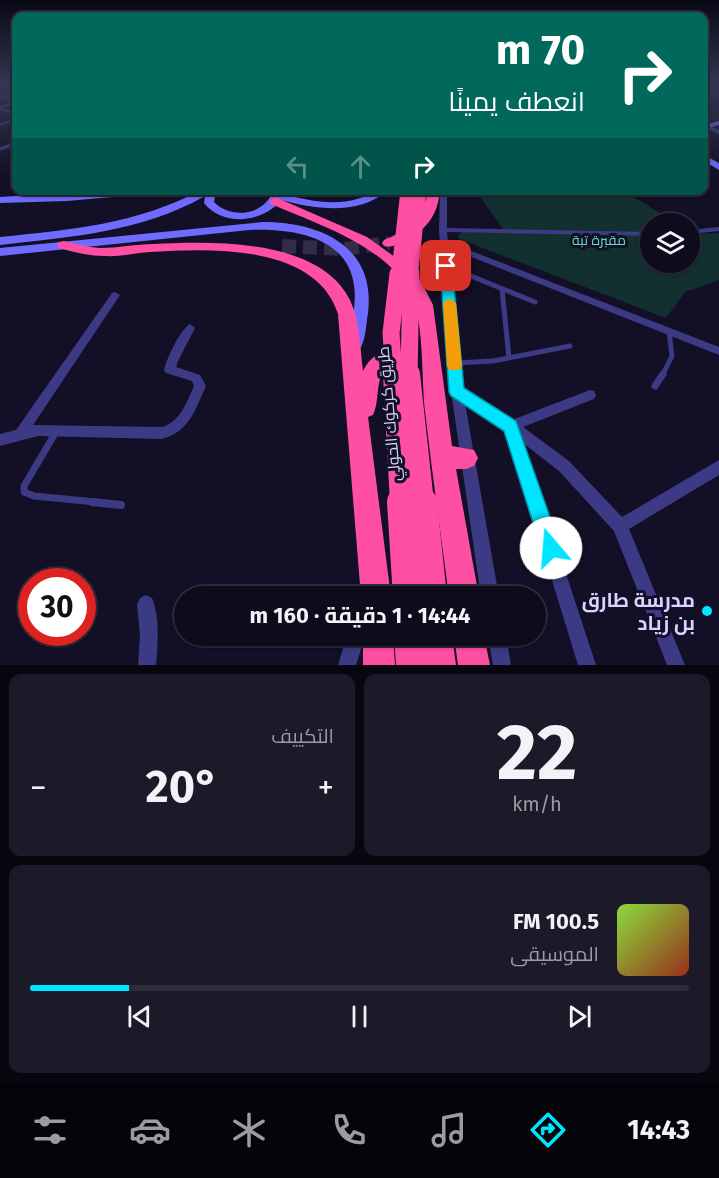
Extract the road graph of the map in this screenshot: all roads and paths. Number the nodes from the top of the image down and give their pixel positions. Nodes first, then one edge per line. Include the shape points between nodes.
1 (0, 194) edge
2 (59, 195) edge
3 (200, 195) edge
4 (210, 195) edge
5 (374, 195) edge
6 (407, 195) edge
7 (419, 195) edge
8 (433, 195) edge
9 (444, 195) edge
10 (277, 196) edge
11 (35, 197) junction
12 (152, 197) edge
13 (0, 200) edge
14 (229, 215) junction
15 (115, 225) junction
16 (228, 229) junction
17 (719, 229) edge
18 (443, 230) junction
19 (700, 231) edge
20 (640, 234) edge
21 (0, 241) edge
22 (389, 243) tunnel mouth
23 (74, 244) junction
24 (445, 244) junction
25 (282, 246) tunnel mouth
26 (0, 252) edge
27 (446, 266) junction
28 (502, 289) junction
29 (115, 295) dead end
30 (534, 302) dead end
31 (190, 328) dead end
32 (669, 332) junction
33 (570, 346) dead end
34 (719, 351) edge
35 (509, 358) junction
36 (352, 362) junction
37 (454, 363) junction
38 (655, 386) dead end
39 (457, 392) junction
40 (590, 394) dead end
41 (435, 409) junction
42 (511, 426) junction
43 (57, 431) junction
44 (21, 433) junction
45 (0, 440) edge
46 (442, 458) junction
47 (466, 458) junction
48 (362, 461) junction
49 (719, 467) edge
50 (121, 505) dead end
51 (620, 526) junction
52 (375, 586) edge
53 (405, 586) edge
54 (431, 586) edge
55 (462, 586) edge
56 (488, 586) edge
57 (146, 604) dead end
58 (353, 646) edge
59 (378, 646) edge
60 (410, 646) edge
61 (438, 646) edge
62 (471, 646) edge
63 (499, 646) edge
64 (147, 665) edge
65 (347, 665) edge
66 (379, 665) edge
67 (412, 665) edge
68 (440, 665) edge
69 (474, 665) edge
70 (502, 665) edge
71 (587, 665) edge
72 (676, 665) edge

1 - 11 main road
2 - 11 main road
3 - 15 main road via 174,208
4 - 14 main road via 210,206
5 - 10 main road via 328,205
6 - 53 highway, طريق كركوك الحولي, bridge via 391,333
7 - 54 highway, طريق كركوك الحولي, bridge via 410,288 409,372
8 - 22 highway via 423,224
9 - 18 street
10 - 14 main road via 260,212
10 - 41 highway via 364,243 398,265 415,282 425,304
11 - 12 main road
11 - 13 main road
12 - 15 main road
14 - 16 main road
15 - 21 main road
16 - 23 main road
16 - 36 main road via 302,229 321,236 347,256 359,275 363,298
17 - 19 street
18 - 20 street
18 - 24 street
23 - 25 highway via 209,240
23 - 26 main road
23 - 36 highway via 99,252 210,247 269,253 292,260 327,281 339,295 347,314
24 - 27 street
24 - 32 street
27 - 28 lane
27 - 37 street
28 - 30 lane
28 - 35 lane
29 - 44 street
31 - 43 street via 170,369 196,378 200,386 176,428 162,433
32 - 34 street
32 - 38 lane via 674,357
33 - 35 lane
35 - 37 lane
36 - 48 highway
37 - 39 street
39 - 42 street
39 - 47 street
40 - 42 street
41 - 46 highway
41 - 48 highway via 415,367 397,358 379,362 369,374
42 - 51 street via 564,466
42 - 71 street
43 - 44 street
43 - 50 lane via 24,492
44 - 45 street
46 - 47 highway
46 - 55 highway
47 - 56 street
48 - 52 highway
49 - 51 street
51 - 72 street
57 - 64 street
58 - 65 street
59 - 66 highway
60 - 67 highway
61 - 68 highway
62 - 69 highway
63 - 70 street

